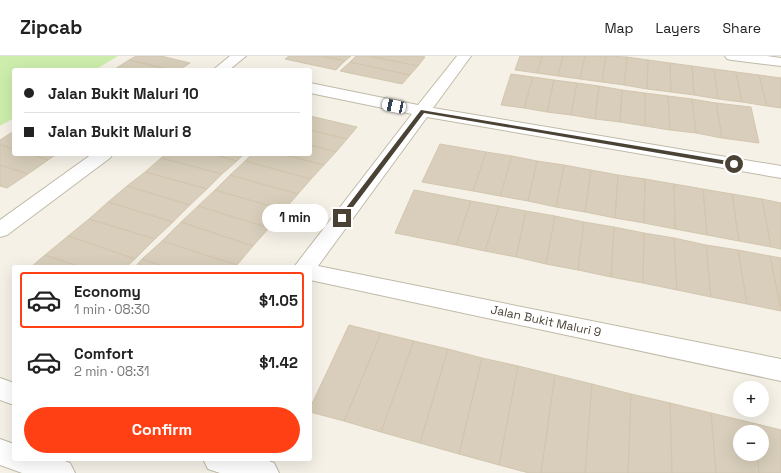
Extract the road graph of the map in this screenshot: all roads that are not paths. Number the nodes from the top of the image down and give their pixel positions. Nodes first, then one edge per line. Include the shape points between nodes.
1 (239, 56) edge
2 (464, 56) edge
3 (732, 56) edge
4 (781, 62) edge
5 (224, 68) edge
6 (312, 88) edge
7 (422, 112) junction
8 (101, 156) edge
9 (781, 172) edge
10 (0, 230) edge
11 (307, 265) edge
12 (312, 272) edge
13 (781, 370) edge
14 (0, 390) edge
15 (12, 393) edge
16 (0, 452) edge
17 (12, 456) edge
18 (26, 461) edge
19 (225, 461) edge
20 (60, 473) edge
21 (264, 473) edge

1 - 5 street
2 - 7 street
3 - 4 street
6 - 7 street
7 - 9 street
7 - 11 street
8 - 10 street
12 - 13 street, Jalan Bukit Maluri 9
14 - 15 street
16 - 17 street
18 - 20 street
19 - 21 street

